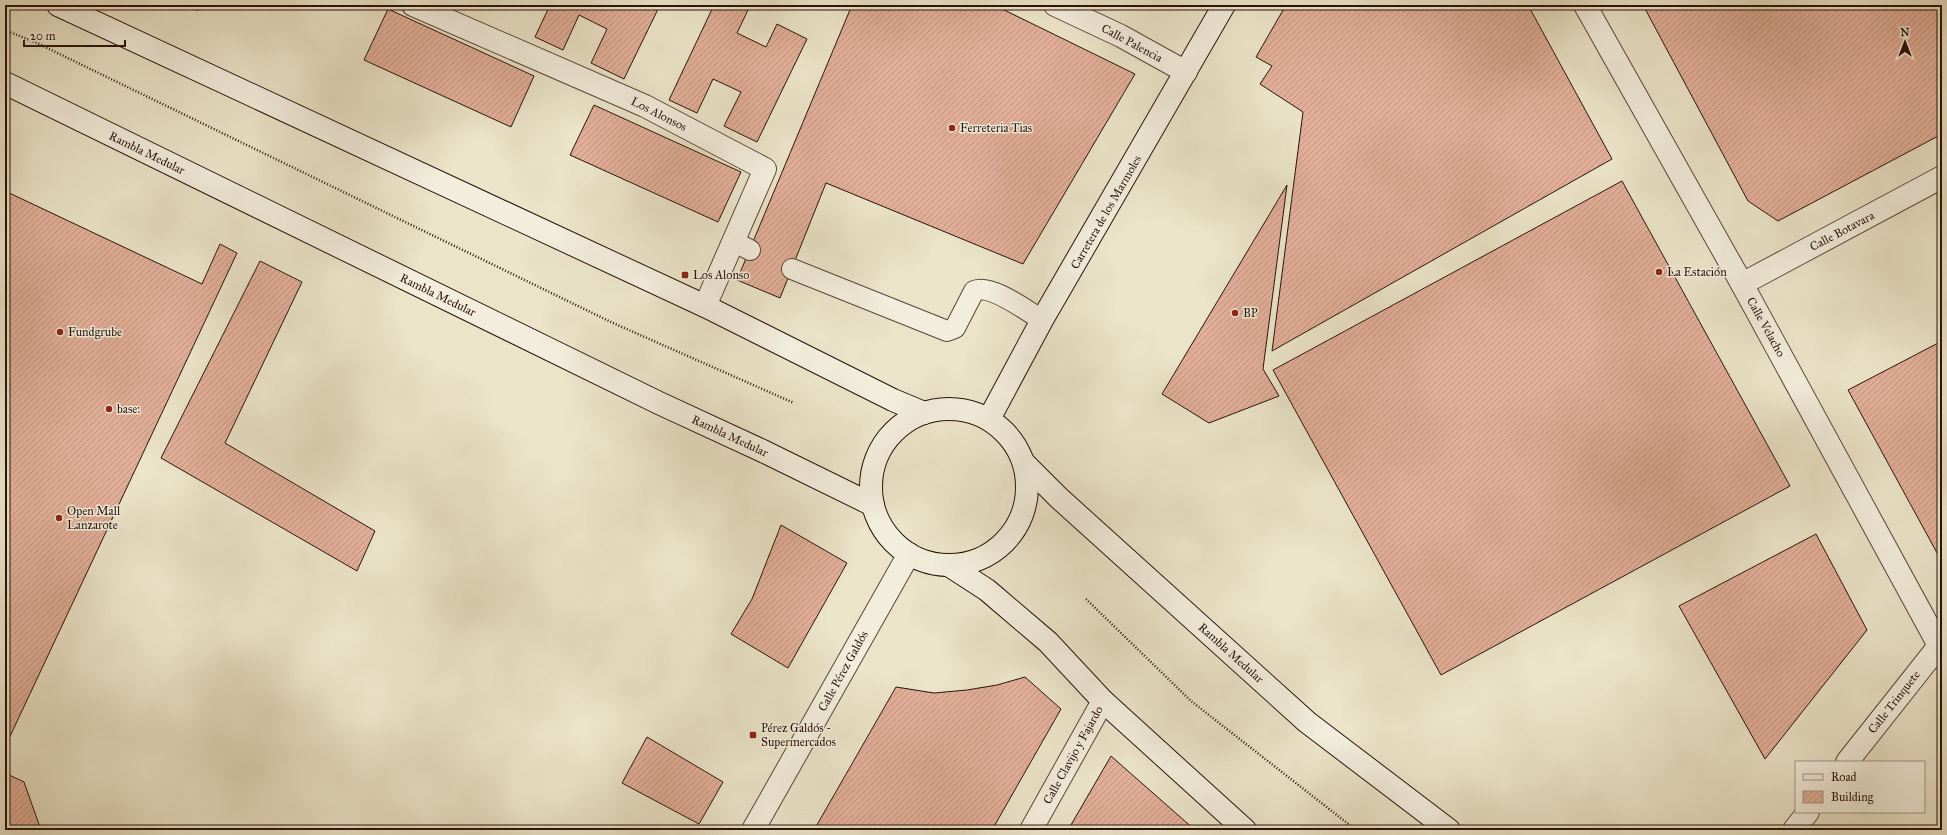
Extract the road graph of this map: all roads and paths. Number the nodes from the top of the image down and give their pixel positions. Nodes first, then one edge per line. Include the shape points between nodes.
1 (58, 5) edge
2 (413, 5) edge
3 (1054, 5) edge
4 (1224, 5) edge
5 (1585, 5) edge
6 (5, 30) edge
7 (1186, 72) junction
8 (5, 83) edge
9 (1942, 178) edge
10 (792, 269) dead end
11 (1742, 284) junction
12 (705, 306) junction
13 (1042, 320) junction
14 (794, 403) dead end
15 (924, 413) junction
16 (989, 419) junction
17 (1024, 463) junction
18 (873, 505) junction
19 (909, 554) junction
20 (950, 566) junction
21 (1086, 599) dead end
22 (1941, 646) edge
23 (1103, 701) junction
24 (1848, 761) edge
25 (1807, 813) edge
26 (753, 830) edge
27 (1031, 830) edge
28 (1245, 830) edge
29 (1356, 830) edge
30 (1449, 830) edge
31 (1794, 830) edge

1 - 12 main road
2 - 12 main road, Los Alonsos via 645,106 765,169 741,246
3 - 7 main road, Calle Palencia via 1121,36
4 - 7 main road, Carretera de los Marmoles
5 - 11 main road, Calle Velacho
6 - 14 path via 39,44 613,323
7 - 13 main road, Carretera de los Marmoles
8 - 18 main road, Rambla Medular
9 - 11 main road, Calle Botavara
10 - 13 lane via 947,331 955,328 974,291 979,288 1014,302
11 - 22 main road, Calle Velacho
12 - 15 main road
13 - 16 main road, Carretera de los Marmoles
15 - 16 main road via 946,409 968,411
15 - 18 main road via 904,423 887,439 876,460 871,482
16 - 17 main road via 1004,431 1016,446
17 - 20 main road via 1028,487 1024,511 1013,533 996,550 974,562
17 - 30 main road, Rambla Medular via 1059,498 1307,722
18 - 19 main road via 880,525
19 - 20 main road via 929,563
19 - 26 main road, Calle Pérez Galdós
20 - 23 main road via 987,590 1048,642
21 - 29 path via 1191,700
22 - 24 main road, Calle Trinquete
23 - 27 main road, Calle Clavijo y Fajardo
23 - 28 main road
25 - 31 main road

